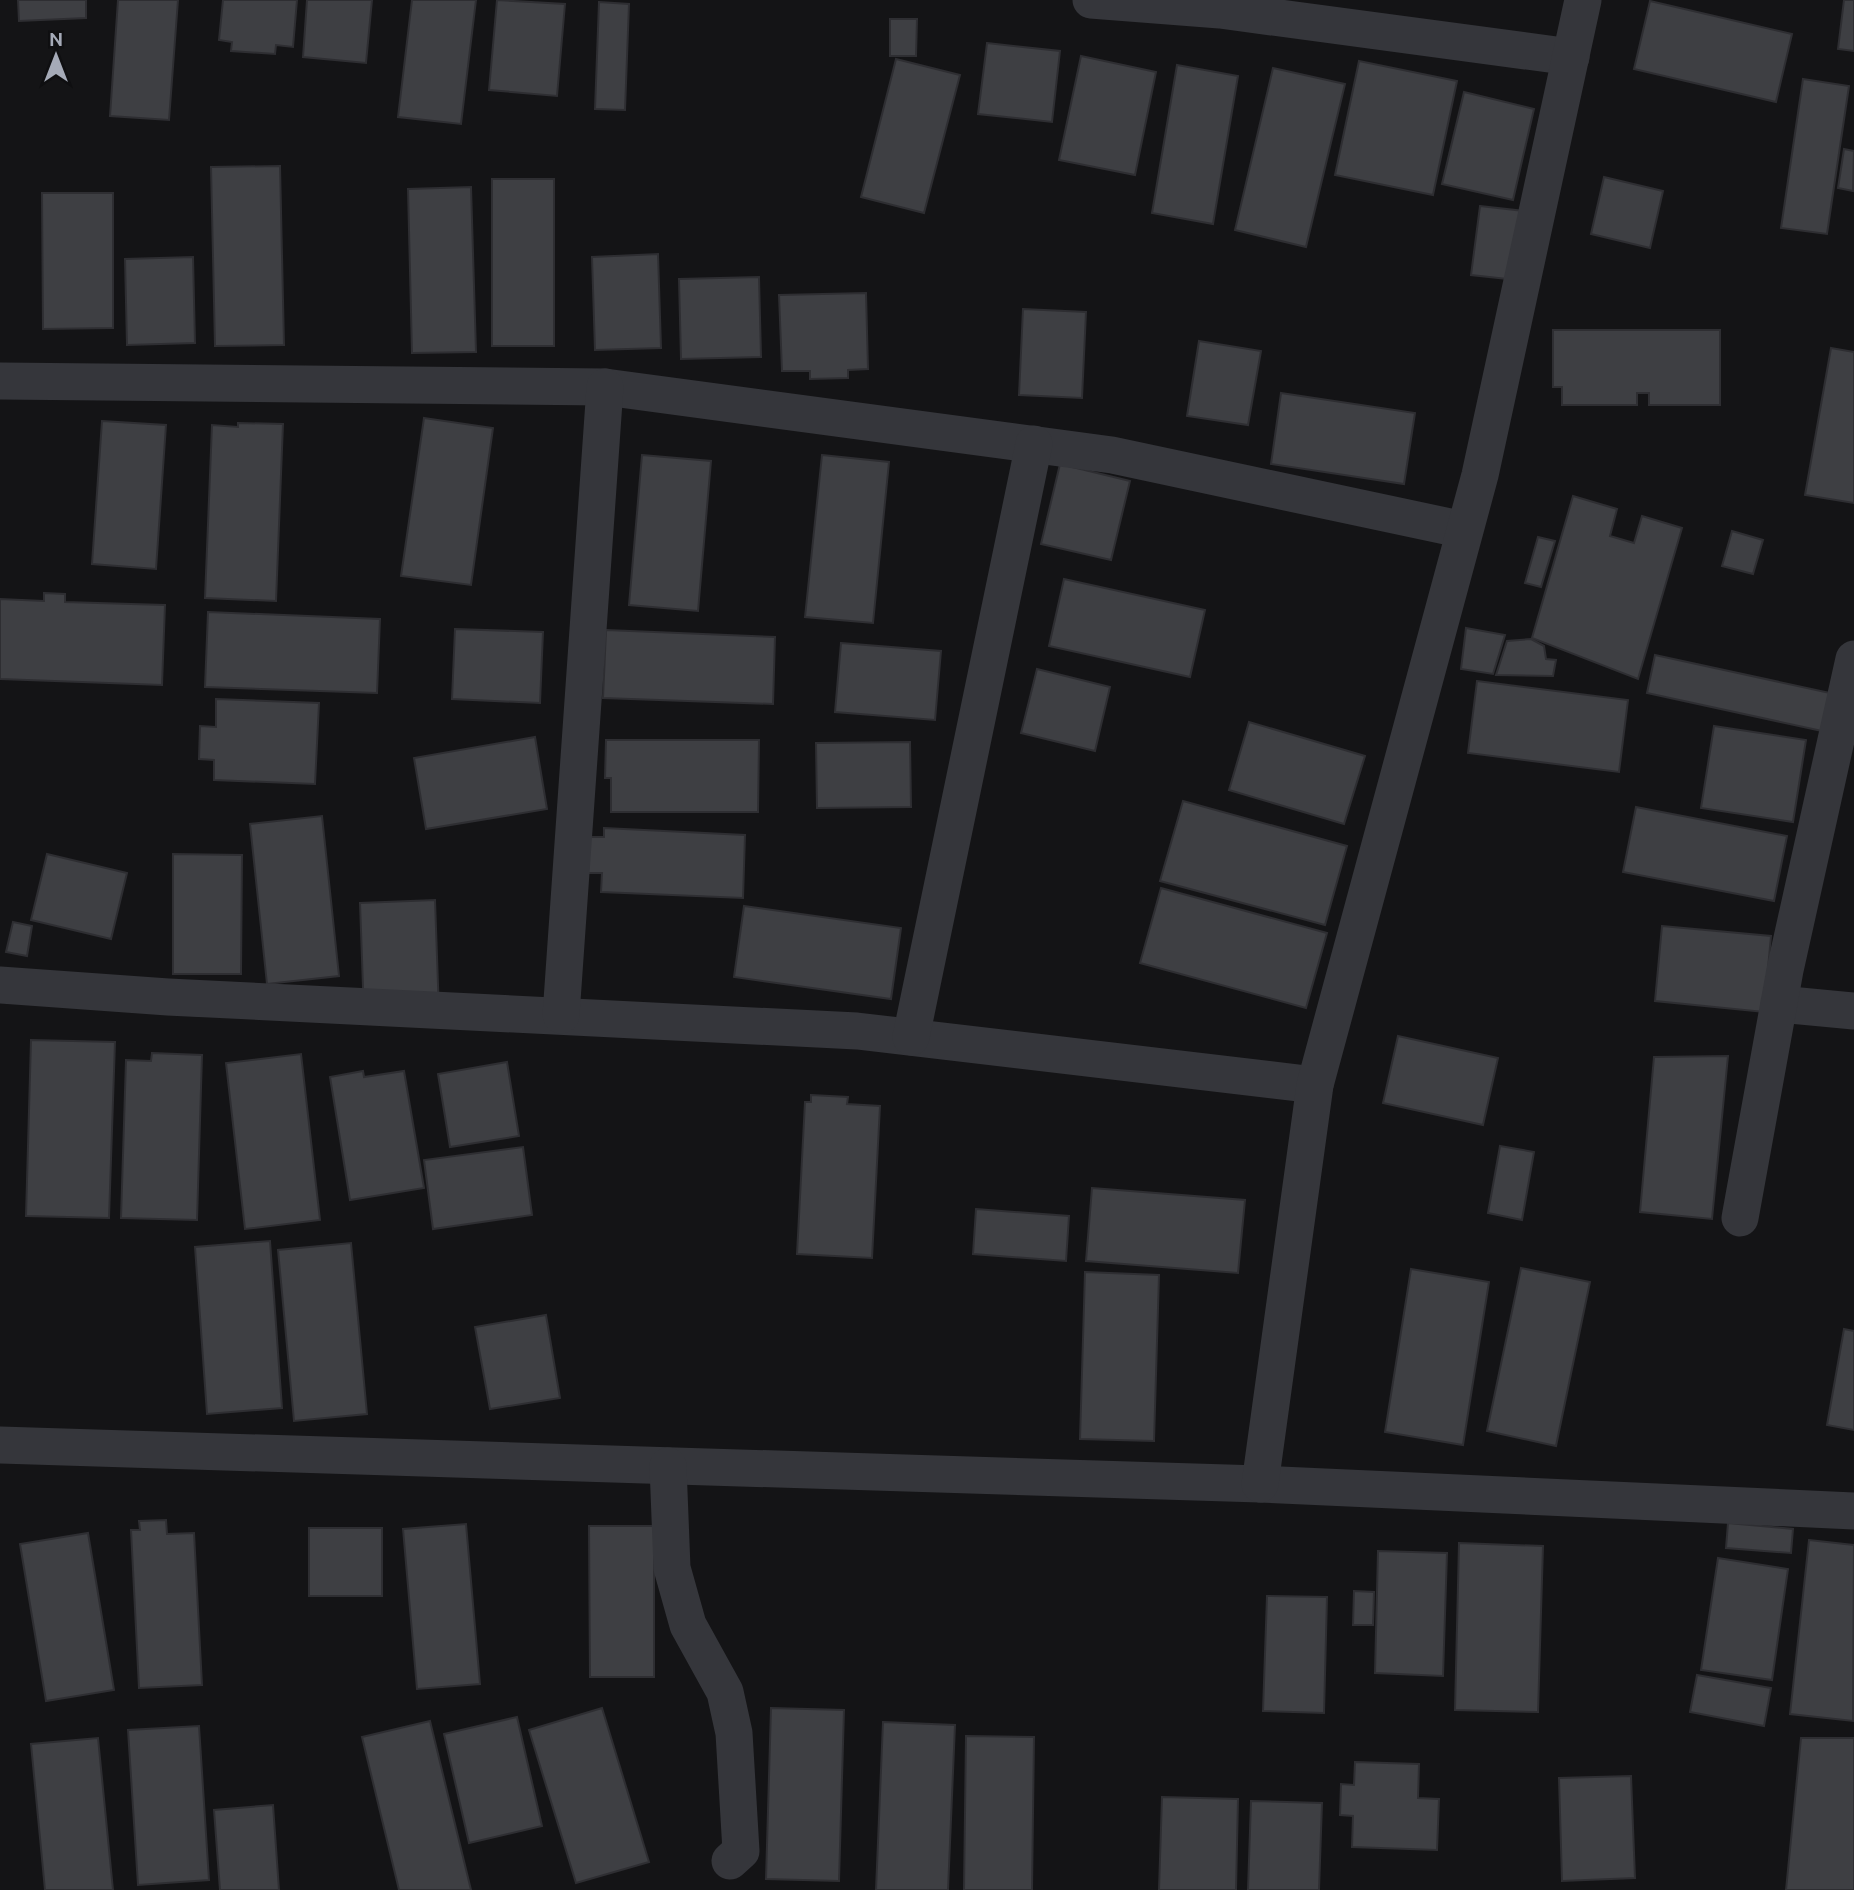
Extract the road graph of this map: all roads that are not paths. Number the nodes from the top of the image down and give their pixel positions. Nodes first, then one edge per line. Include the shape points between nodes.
1 (1091, 0) edge
2 (1583, 0) edge
3 (1571, 57) junction
4 (0, 381) edge
5 (605, 387) junction
6 (1034, 444) junction
7 (1464, 530) junction
8 (1854, 659) edge
9 (1844, 751) edge
10 (0, 985) edge
11 (1779, 1004) junction
12 (1854, 1012) edge
13 (561, 1015) junction
14 (911, 1037) junction
15 (1315, 1085) junction
16 (1740, 1218) dead end
17 (0, 1445) edge
18 (668, 1466) junction
19 (1260, 1484) junction
20 (1854, 1511) edge
21 (730, 1861) dead end

1 - 3 street via 1220,10
2 - 3 street
3 - 7 street
4 - 5 street
5 - 6 street
5 - 13 street
6 - 7 street via 1112,455
6 - 14 street
7 - 15 street
8 - 9 street
9 - 11 street
10 - 13 street
11 - 12 street
11 - 16 street
13 - 14 street
14 - 15 street
15 - 19 street
17 - 18 street
18 - 19 street
18 - 21 street via 672,1568 688,1625 724,1692 734,1733 741,1851
19 - 20 street

